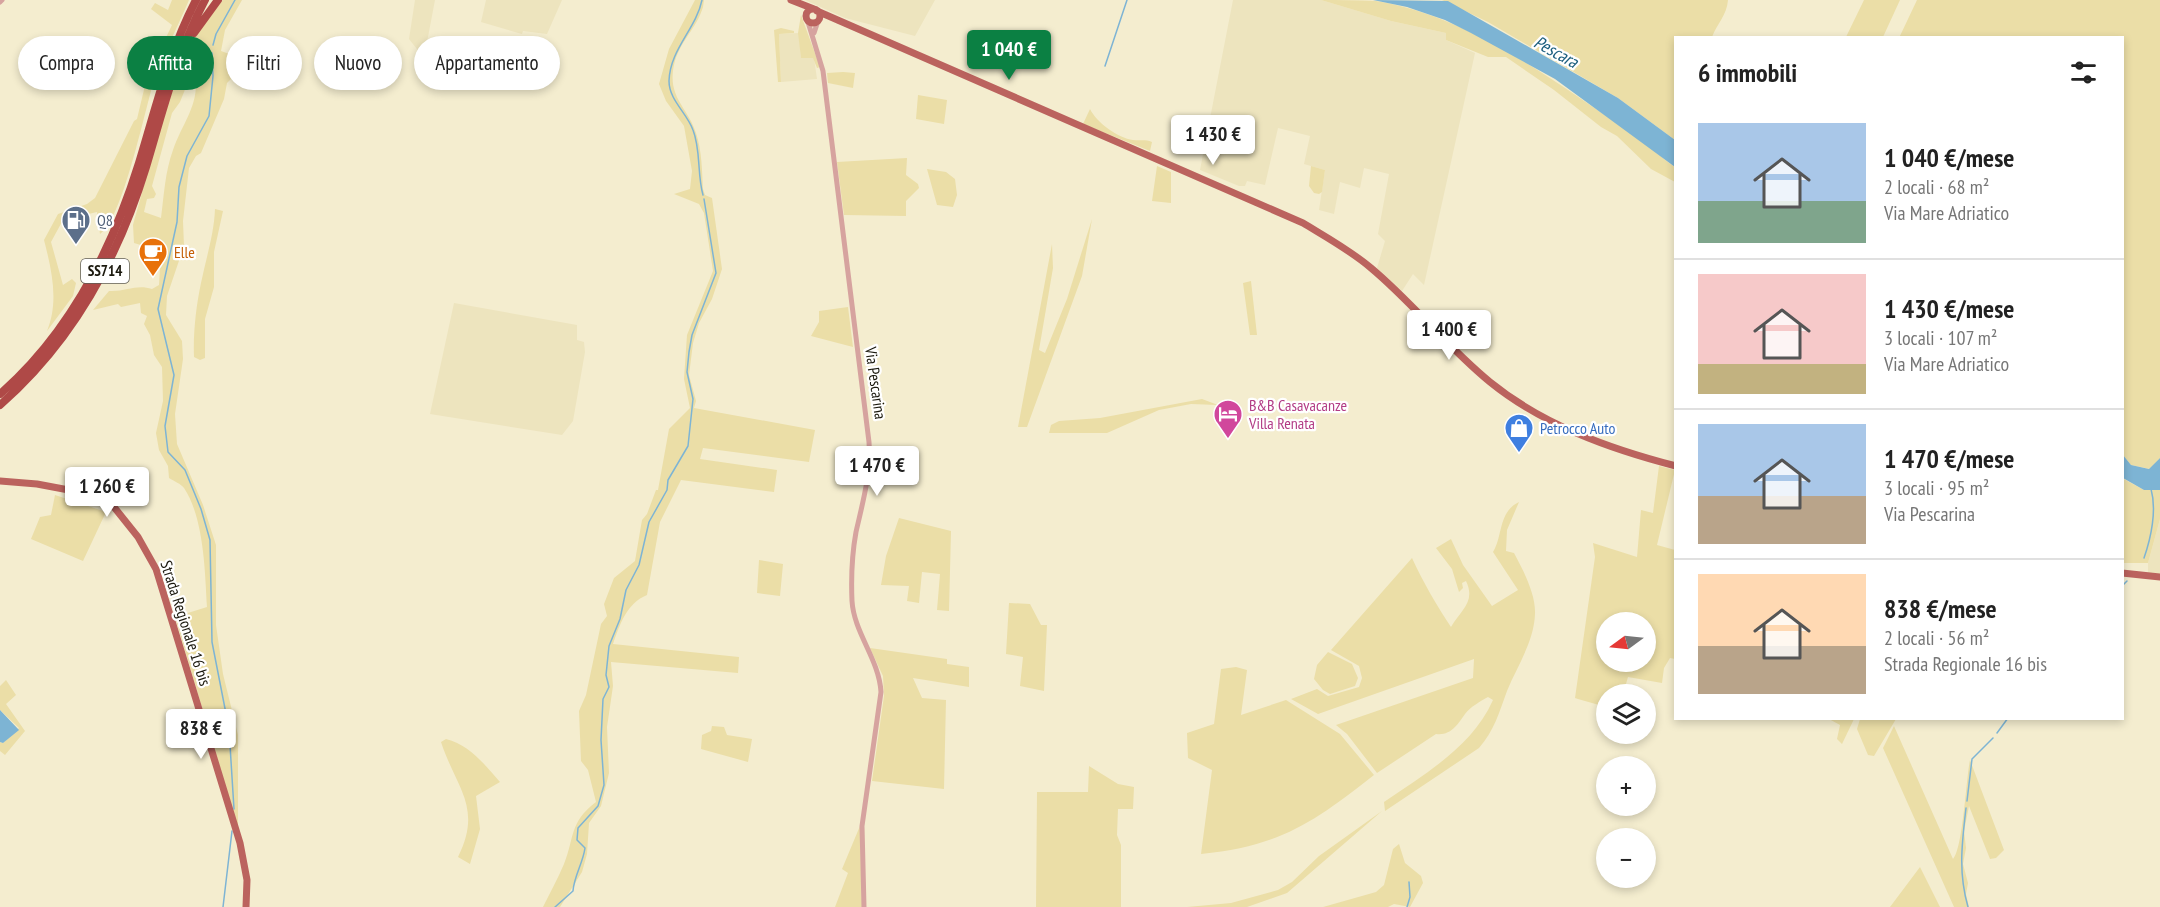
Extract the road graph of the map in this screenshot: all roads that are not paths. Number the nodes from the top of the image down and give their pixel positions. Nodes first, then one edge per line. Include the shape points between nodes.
1 (196, 0) edge
2 (205, 0) edge
3 (218, 0) edge
4 (791, 0) edge
5 (815, 10) junction
6 (833, 18) junction
7 (807, 20) junction
8 (818, 21) junction
9 (188, 36) edge
10 (193, 36) edge
11 (814, 38) junction
12 (169, 90) edge
13 (1193, 176) junction
14 (1226, 187) junction
15 (0, 394) edge
16 (0, 405) edge
17 (1674, 465) edge
18 (0, 481) edge
19 (2124, 573) edge
20 (2160, 577) edge
21 (246, 907) edge
22 (864, 907) edge

1 - 15 highway, SS714 via 170,57 125,205 102,261 55,335
2 - 9 highway, SS714
3 - 10 highway
4 - 5 main road
4 - 7 main road
5 - 6 main road
5 - 7 main road via 807,12
5 - 8 main road
6 - 8 main road
6 - 13 main road
7 - 8 main road
7 - 11 street, Via Pescarina
8 - 11 street, Via Pescarina
11 - 22 street, Via Pescarina via 825,84 870,450 852,590 854,614 877,670 881,692 863,822
12 - 16 highway, SS714 via 133,206 96,290 52,350
13 - 14 main road
13 - 14 main road via 1206,177
14 - 17 main road via 1346,248 1372,268 1490,382 1539,415 1602,442
18 - 21 main road, Strada Regionale 16 bis via 79,491 102,500 127,521 154,563 240,843 247,880
19 - 20 main road

